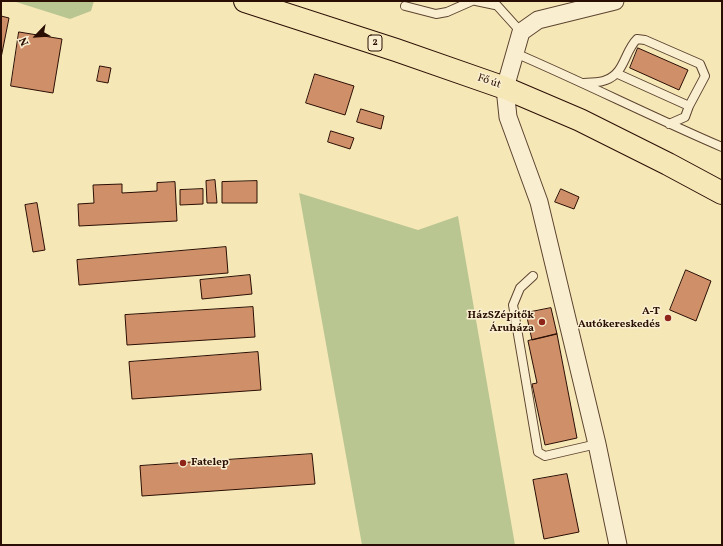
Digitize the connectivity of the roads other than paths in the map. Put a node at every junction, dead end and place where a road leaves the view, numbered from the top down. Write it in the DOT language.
graph roads {
  1 [pos="245,1"];
  2 [pos="472,1"];
  3 [pos="476,1"];
  4 [pos="615,1"];
  5 [pos="494,3"];
  6 [pos="405,6"];
  7 [pos="521,32"];
  8 [pos="515,53"];
  9 [pos="618,74"];
  10 [pos="584,83"];
  11 [pos="505,88"];
  12 [pos="690,106"];
  13 [pos="669,124"];
  14 [pos="722,146"];
  15 [pos="722,193"];
  16 [pos="533,276"];
  17 [pos="597,444"];
  18 [pos="618,545"];
  1 -- 11 [label="main road, Fő út / 2"];
  2 -- 6 [label="lane"];
  3 -- 5 [label="lane"];
  4 -- 7 [label="street"];
  5 -- 7 [label="lane"];
  7 -- 8 [label="street"];
  8 -- 10 [label="lane"];
  8 -- 11 [label="street"];
  9 -- 10 [label="lane"];
  9 -- 12 [label="lane"];
  9 -- 12 [label="lane"];
  10 -- 13 [label="lane"];
  11 -- 15 [label="main road, Fő út / 2"];
  11 -- 17 [label="street"];
  12 -- 13 [label="lane"];
  13 -- 14 [label="lane"];
  16 -- 17 [label="lane"];
  17 -- 18 [label="street"];
}
